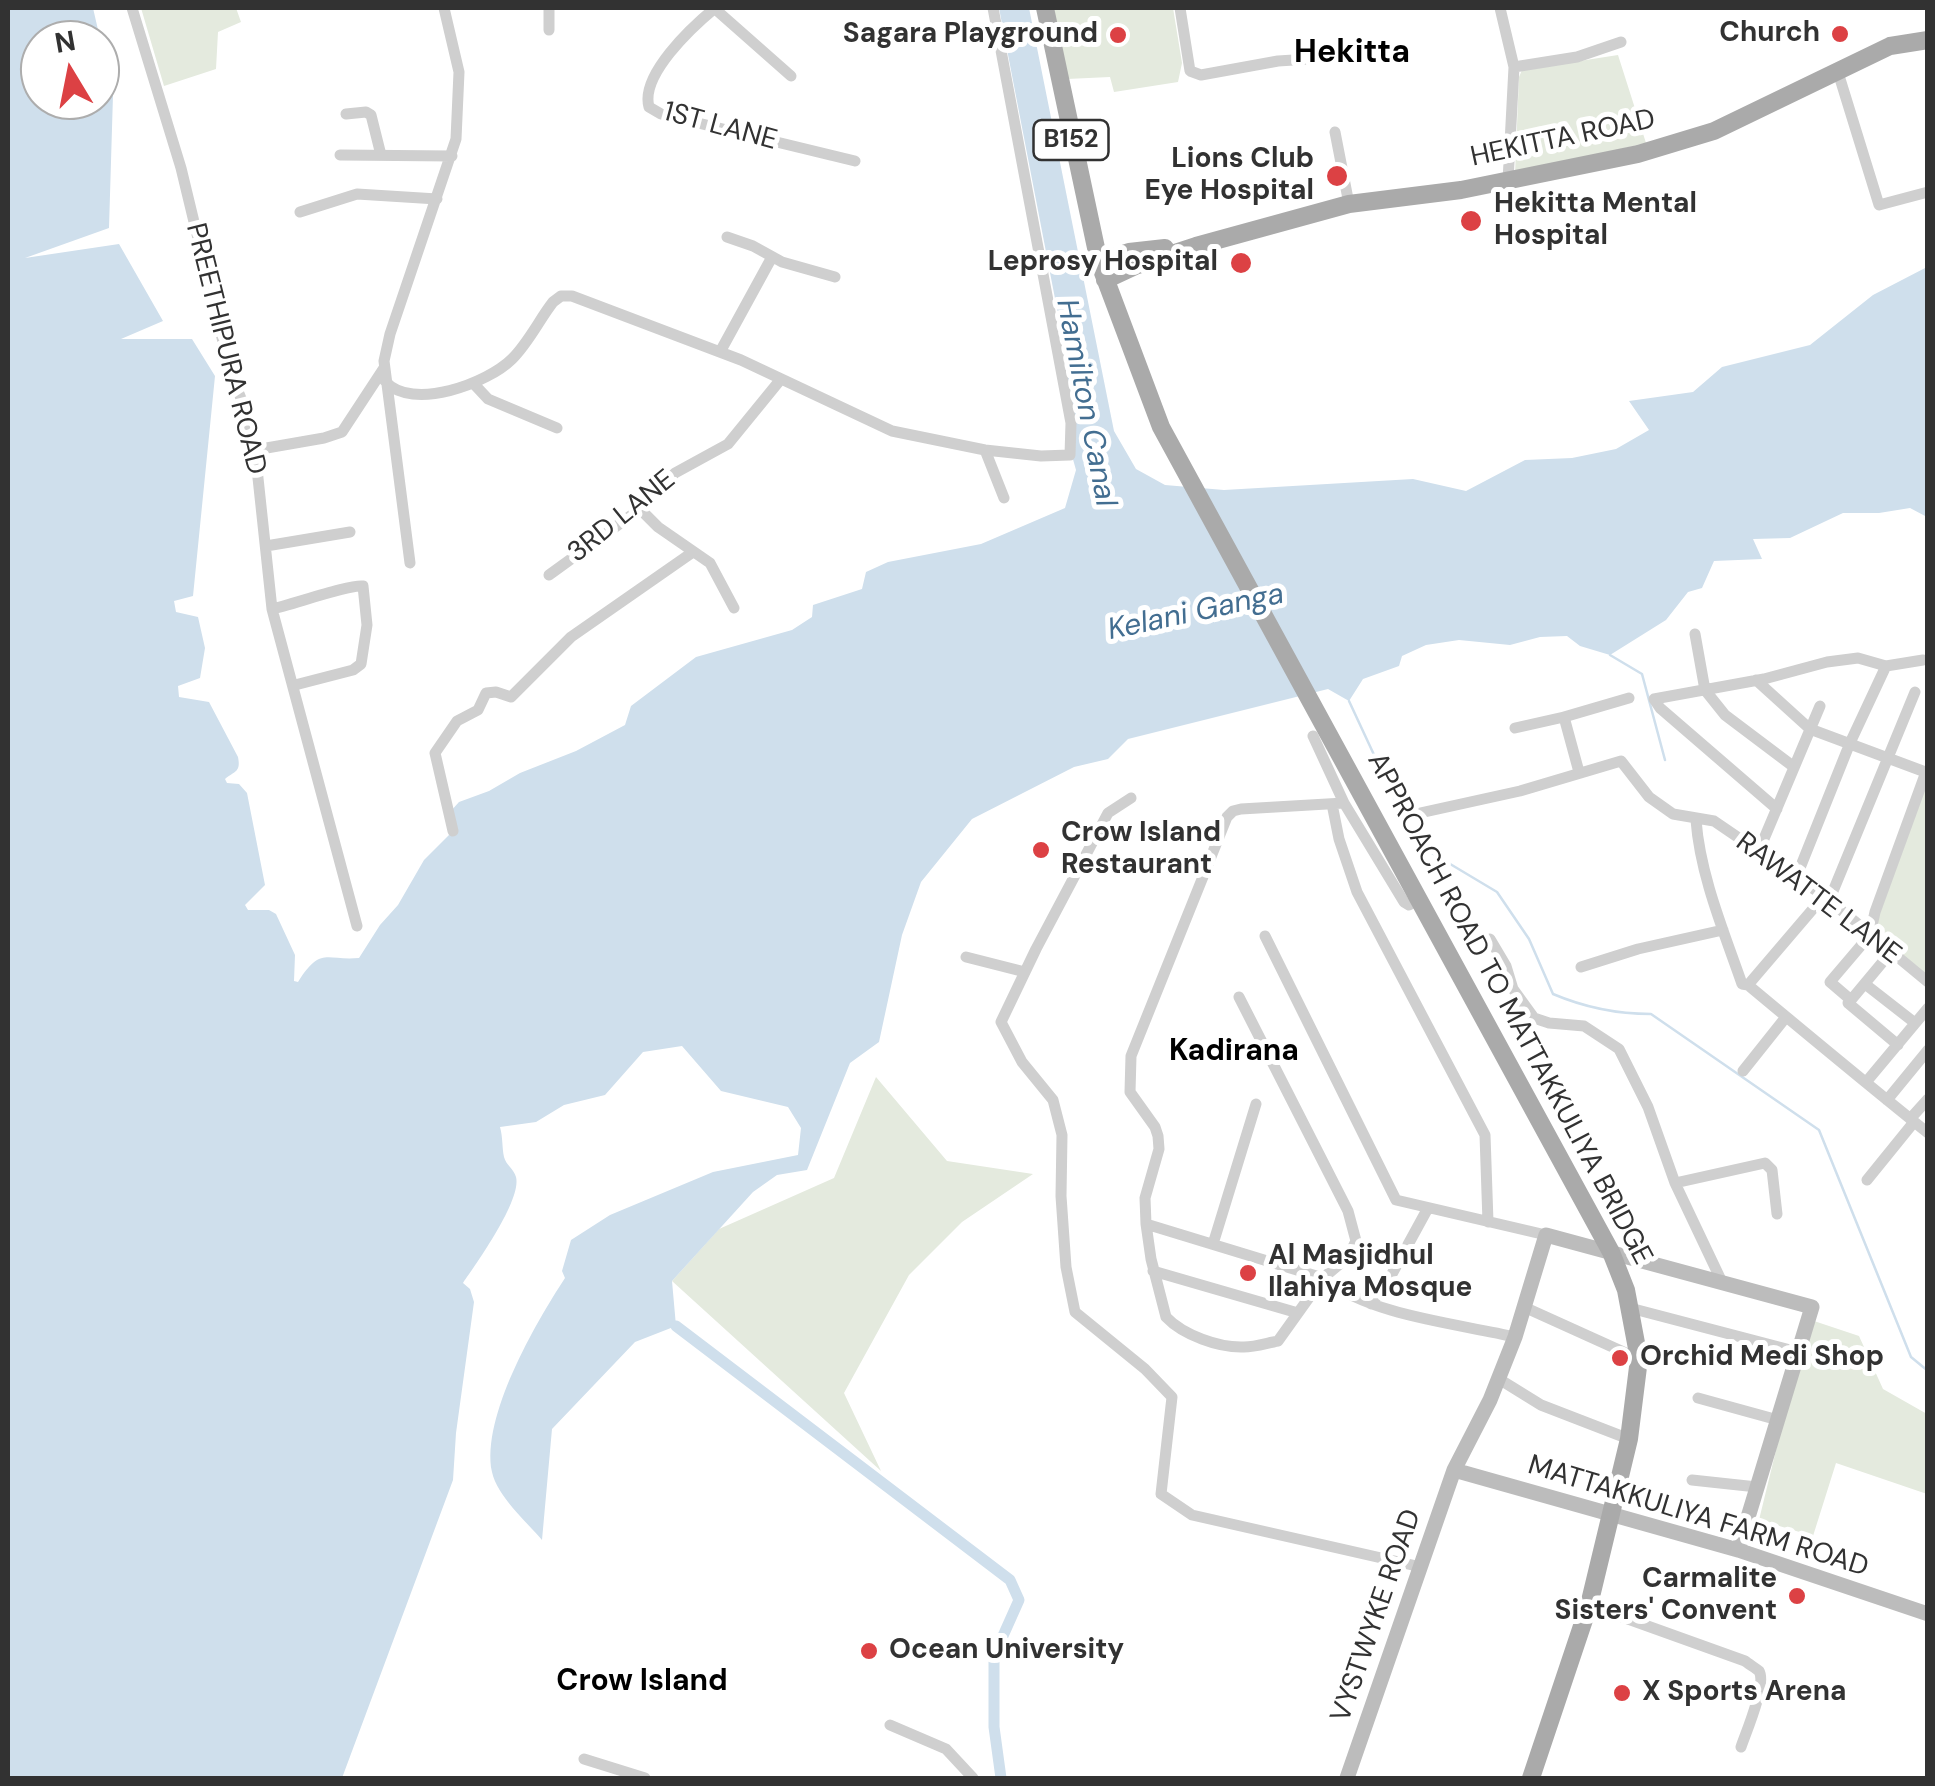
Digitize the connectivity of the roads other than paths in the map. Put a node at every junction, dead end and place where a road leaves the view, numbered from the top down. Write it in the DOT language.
graph roads {
  1 [pos="132,8"];
  2 [pos="444,8"];
  3 [pos="549,8"];
  4 [pos="714,8"];
  5 [pos="993,8"];
  6 [pos="1045,8"];
  7 [pos="1180,8"];
  8 [pos="1500,8"];
  9 [pos="548,30"];
  10 [pos="1928,40"];
  11 [pos="1621,42"];
  12 [pos="1341,58"];
  13 [pos="1514,66"];
  14 [pos="1837,70"];
  15 [pos="791,76"];
  16 [pos="346,114"];
  17 [pos="1335,132"];
  18 [pos="340,155"];
  19 [pos="381,155"];
  20 [pos="452,156"];
  21 [pos="855,162"];
  22 [pos="1508,181"];
  23 [pos="1928,192"];
  24 [pos="437,198"];
  25 [pos="1349,204"];
  26 [pos="300,212"];
  27 [pos="727,237"];
  28 [pos="772,257"];
  29 [pos="1102,271"];
  30 [pos="836,278"];
  31 [pos="720,352"];
  32 [pos="385,375"];
  33 [pos="780,379"];
  34 [pos="472,383"];
  35 [pos="557,428"];
  36 [pos="255,450"];
  37 [pos="986,450"];
  38 [pos="1004,498"];
  39 [pos="640,510"];
  40 [pos="350,532"];
  41 [pos="266,546"];
  42 [pos="693,552"];
  43 [pos="410,562"];
  44 [pos="549,575"];
  45 [pos="734,608"];
  46 [pos="272,609"];
  47 [pos="1695,634"];
  48 [pos="1922,660"];
  49 [pos="1886,666"];
  50 [pos="1756,680"];
  51 [pos="295,686"];
  52 [pos="1705,690"];
  53 [pos="1914,692"];
  54 [pos="1628,698"];
  55 [pos="1820,706"];
  56 [pos="1564,716"];
  57 [pos="1515,728"];
  58 [pos="1810,729"];
  59 [pos="1313,736"];
  60 [pos="1850,743"];
  61 [pos="1887,758"];
  62 [pos="1794,767"];
  63 [pos="1580,772"];
  64 [pos="1927,772"];
  65 [pos="1131,798"];
  66 [pos="1338,804"];
  67 [pos="1777,809"];
  68 [pos="1420,813"];
  69 [pos="1696,820"];
  70 [pos="452,832"];
  71 [pos="1758,852"];
  72 [pos="1796,878"];
  73 [pos="1826,899"];
  74 [pos="1418,900"];
  75 [pos="357,926"];
  76 [pos="1724,930"];
  77 [pos="1870,934"];
  78 [pos="1264,936"];
  79 [pos="1490,939"];
  80 [pos="1891,952"];
  81 [pos="966,957"];
  82 [pos="1581,966"];
  83 [pos="1025,972"];
  84 [pos="1928,982"];
  85 [pos="1866,984"];
  86 [pos="1748,985"];
  87 [pos="1239,997"];
  88 [pos="1851,1000"];
  89 [pos="1928,1008"];
  90 [pos="1786,1017"];
  91 [pos="1915,1024"];
  92 [pos="1898,1045"];
  93 [pos="1928,1050"];
  94 [pos="1743,1070"];
  95 [pos="1867,1081"];
  96 [pos="1887,1100"];
  97 [pos="1928,1100"];
  98 [pos="1256,1104"];
  99 [pos="1911,1120"];
  100 [pos="1928,1133"];
  101 [pos="1867,1180"];
  102 [pos="1674,1183"];
  103 [pos="1428,1208"];
  104 [pos="1778,1214"];
  105 [pos="1488,1222"];
  106 [pos="1146,1224"];
  107 [pos="1546,1235"];
  108 [pos="1214,1244"];
  109 [pos="1611,1252"];
  110 [pos="1154,1271"];
  111 [pos="1323,1278"];
  112 [pos="1722,1282"];
  113 [pos="1372,1304"];
  114 [pos="1524,1307"];
  115 [pos="1630,1308"];
  116 [pos="1298,1313"];
  117 [pos="1515,1337"];
  118 [pos="1798,1352"];
  119 [pos="1639,1358"];
  120 [pos="1499,1379"];
  121 [pos="1698,1398"];
  122 [pos="1778,1420"];
  123 [pos="1630,1439"];
  124 [pos="1454,1470"];
  125 [pos="1692,1480"];
  126 [pos="1758,1488"];
  127 [pos="1612,1517"];
  128 [pos="1738,1550"];
  129 [pos="1421,1567"];
  130 [pos="1589,1606"];
  131 [pos="1928,1614"];
  132 [pos="890,1725"];
  133 [pos="1741,1747"];
  134 [pos="584,1760"];
  135 [pos="645,1778"];
  136 [pos="973,1778"];
  137 [pos="1347,1778"];
  138 [pos="1531,1778"];
  1 -- 36 [label="street, PREETHIPURA ROAD"];
  2 -- 20 [label="street"];
  3 -- 9 [label="street"];
  4 -- 15 [label="street"];
  4 -- 21 [label="street, 1ST LANE"];
  5 -- 37 [label="street"];
  6 -- 29 [label="main road, B152"];
  7 -- 12 [label="street"];
  8 -- 13 [label="street"];
  10 -- 14 [label="main road, HEKITTA ROAD"];
  11 -- 13 [label="street"];
  13 -- 22 [label="street"];
  14 -- 22 [label="main road, HEKITTA ROAD"];
  14 -- 23 [label="street"];
  16 -- 19 [label="street"];
  17 -- 25 [label="street"];
  18 -- 19 [label="street"];
  19 -- 20 [label="street"];
  20 -- 24 [label="street"];
  22 -- 25 [label="main road, HEKITTA ROAD"];
  24 -- 26 [label="street"];
  24 -- 32 [label="street"];
  25 -- 29 [label="main road, HEKITTA ROAD"];
  27 -- 28 [label="street"];
  28 -- 30 [label="street"];
  28 -- 31 [label="street"];
  29 -- 74 [label="main road, APPROACH ROAD TO MATTAKKULIYA BRIDGE / B152"];
  31 -- 33 [label="street"];
  31 -- 34 [label="street"];
  32 -- 34 [label="street"];
  32 -- 36 [label="street"];
  32 -- 43 [label="street"];
  33 -- 37 [label="street"];
  33 -- 39 [label="street, 3RD LANE"];
  34 -- 35 [label="street"];
  36 -- 41 [label="street, PREETHIPURA ROAD"];
  37 -- 38 [label="street"];
  39 -- 42 [label="street"];
  39 -- 44 [label="street, 3RD LANE"];
  40 -- 41 [label="street"];
  41 -- 46 [label="street, PREETHIPURA ROAD"];
  42 -- 45 [label="street"];
  42 -- 70 [label="street"];
  46 -- 51 [label="street, PREETHIPURA ROAD"];
  46 -- 51 [label="street"];
  47 -- 52 [label="street"];
  48 -- 49 [label="street"];
  49 -- 50 [label="street"];
  49 -- 60 [label="street"];
  50 -- 52 [label="street"];
  50 -- 58 [label="street"];
  51 -- 75 [label="street, PREETHIPURA ROAD"];
  52 -- 62 [label="street"];
  52 -- 67 [label="street"];
  53 -- 61 [label="street"];
  54 -- 56 [label="street"];
  55 -- 58 [label="street"];
  56 -- 57 [label="street"];
  56 -- 63 [label="street"];
  58 -- 60 [label="street"];
  58 -- 62 [label="street"];
  59 -- 66 [label="street"];
  60 -- 61 [label="street"];
  60 -- 72 [label="street"];
  61 -- 64 [label="street"];
  61 -- 73 [label="street"];
  62 -- 67 [label="street"];
  63 -- 68 [label="street"];
  63 -- 69 [label="street"];
  64 -- 77 [label="street"];
  65 -- 83 [label="street"];
  66 -- 74 [label="street"];
  66 -- 105 [label="street"];
  66 -- 106 [label="street"];
  67 -- 71 [label="street"];
  69 -- 71 [label="street, RAWATTE LANE"];
  69 -- 76 [label="street, RAWATTE LANE"];
  71 -- 72 [label="street, RAWATTE LANE"];
  72 -- 73 [label="street, RAWATTE LANE"];
  73 -- 77 [label="street, RAWATTE LANE"];
  73 -- 86 [label="street"];
  74 -- 109 [label="main road, APPROACH ROAD TO MATTAKKULIYA BRIDGE"];
  76 -- 82 [label="street"];
  76 -- 86 [label="street, RAWATTE LANE"];
  77 -- 80 [label="street, RAWATTE LANE"];
  77 -- 88 [label="street"];
  78 -- 103 [label="street"];
  79 -- 102 [label="street"];
  80 -- 84 [label="street, RAWATTE LANE"];
  80 -- 85 [label="street"];
  81 -- 83 [label="street"];
  83 -- 129 [label="street"];
  85 -- 88 [label="street"];
  85 -- 91 [label="street"];
  86 -- 90 [label="street, RAWATTE LANE"];
  87 -- 111 [label="street"];
  88 -- 92 [label="street"];
  89 -- 91 [label="street"];
  90 -- 94 [label="street"];
  90 -- 95 [label="street, RAWATTE LANE"];
  91 -- 92 [label="street"];
  92 -- 95 [label="street"];
  93 -- 96 [label="street"];
  95 -- 96 [label="street, RAWATTE LANE"];
  96 -- 99 [label="street, RAWATTE LANE"];
  97 -- 99 [label="street"];
  98 -- 108 [label="street"];
  99 -- 100 [label="street, RAWATTE LANE"];
  99 -- 101 [label="street"];
  102 -- 104 [label="street"];
  102 -- 112 [label="street"];
  103 -- 105 [label="street"];
  103 -- 113 [label="street"];
  105 -- 107 [label="street"];
  106 -- 108 [label="street"];
  106 -- 110 [label="street"];
  107 -- 109 [label="street"];
  107 -- 114 [label="street, VYSTWYKE ROAD"];
  108 -- 111 [label="street"];
  109 -- 112 [label="street"];
  109 -- 115 [label="main road, APPROACH ROAD TO MATTAKKULIYA BRIDGE"];
  110 -- 116 [label="street"];
  110 -- 116 [label="street"];
  111 -- 113 [label="street"];
  111 -- 116 [label="street"];
  112 -- 118 [label="street"];
  113 -- 117 [label="street"];
  114 -- 117 [label="street, VYSTWYKE ROAD"];
  114 -- 119 [label="street"];
  115 -- 118 [label="street"];
  115 -- 119 [label="main road, APPROACH ROAD TO MATTAKKULIYA BRIDGE"];
  117 -- 120 [label="street, VYSTWYKE ROAD"];
  118 -- 122 [label="street"];
  119 -- 123 [label="main road, APPROACH ROAD TO MATTAKKULIYA BRIDGE"];
  120 -- 123 [label="street"];
  120 -- 124 [label="street, VYSTWYKE ROAD"];
  121 -- 122 [label="street"];
  122 -- 126 [label="street"];
  123 -- 127 [label="main road, APPROACH ROAD TO MATTAKKULIYA BRIDGE"];
  124 -- 127 [label="street, MATTAKKULIYA FARM ROAD"];
  124 -- 129 [label="street, VYSTWYKE ROAD"];
  125 -- 126 [label="street"];
  126 -- 128 [label="street"];
  127 -- 128 [label="street, MATTAKKULIYA FARM ROAD"];
  127 -- 130 [label="main road, APPROACH ROAD TO MATTAKKULIYA BRIDGE"];
  128 -- 131 [label="street, MATTAKKULIYA FARM ROAD"];
  129 -- 137 [label="street, VYSTWYKE ROAD"];
  130 -- 133 [label="street"];
  130 -- 138 [label="main road, APPROACH ROAD TO MATTAKKULIYA BRIDGE"];
  132 -- 136 [label="street"];
  134 -- 135 [label="street"];
}
